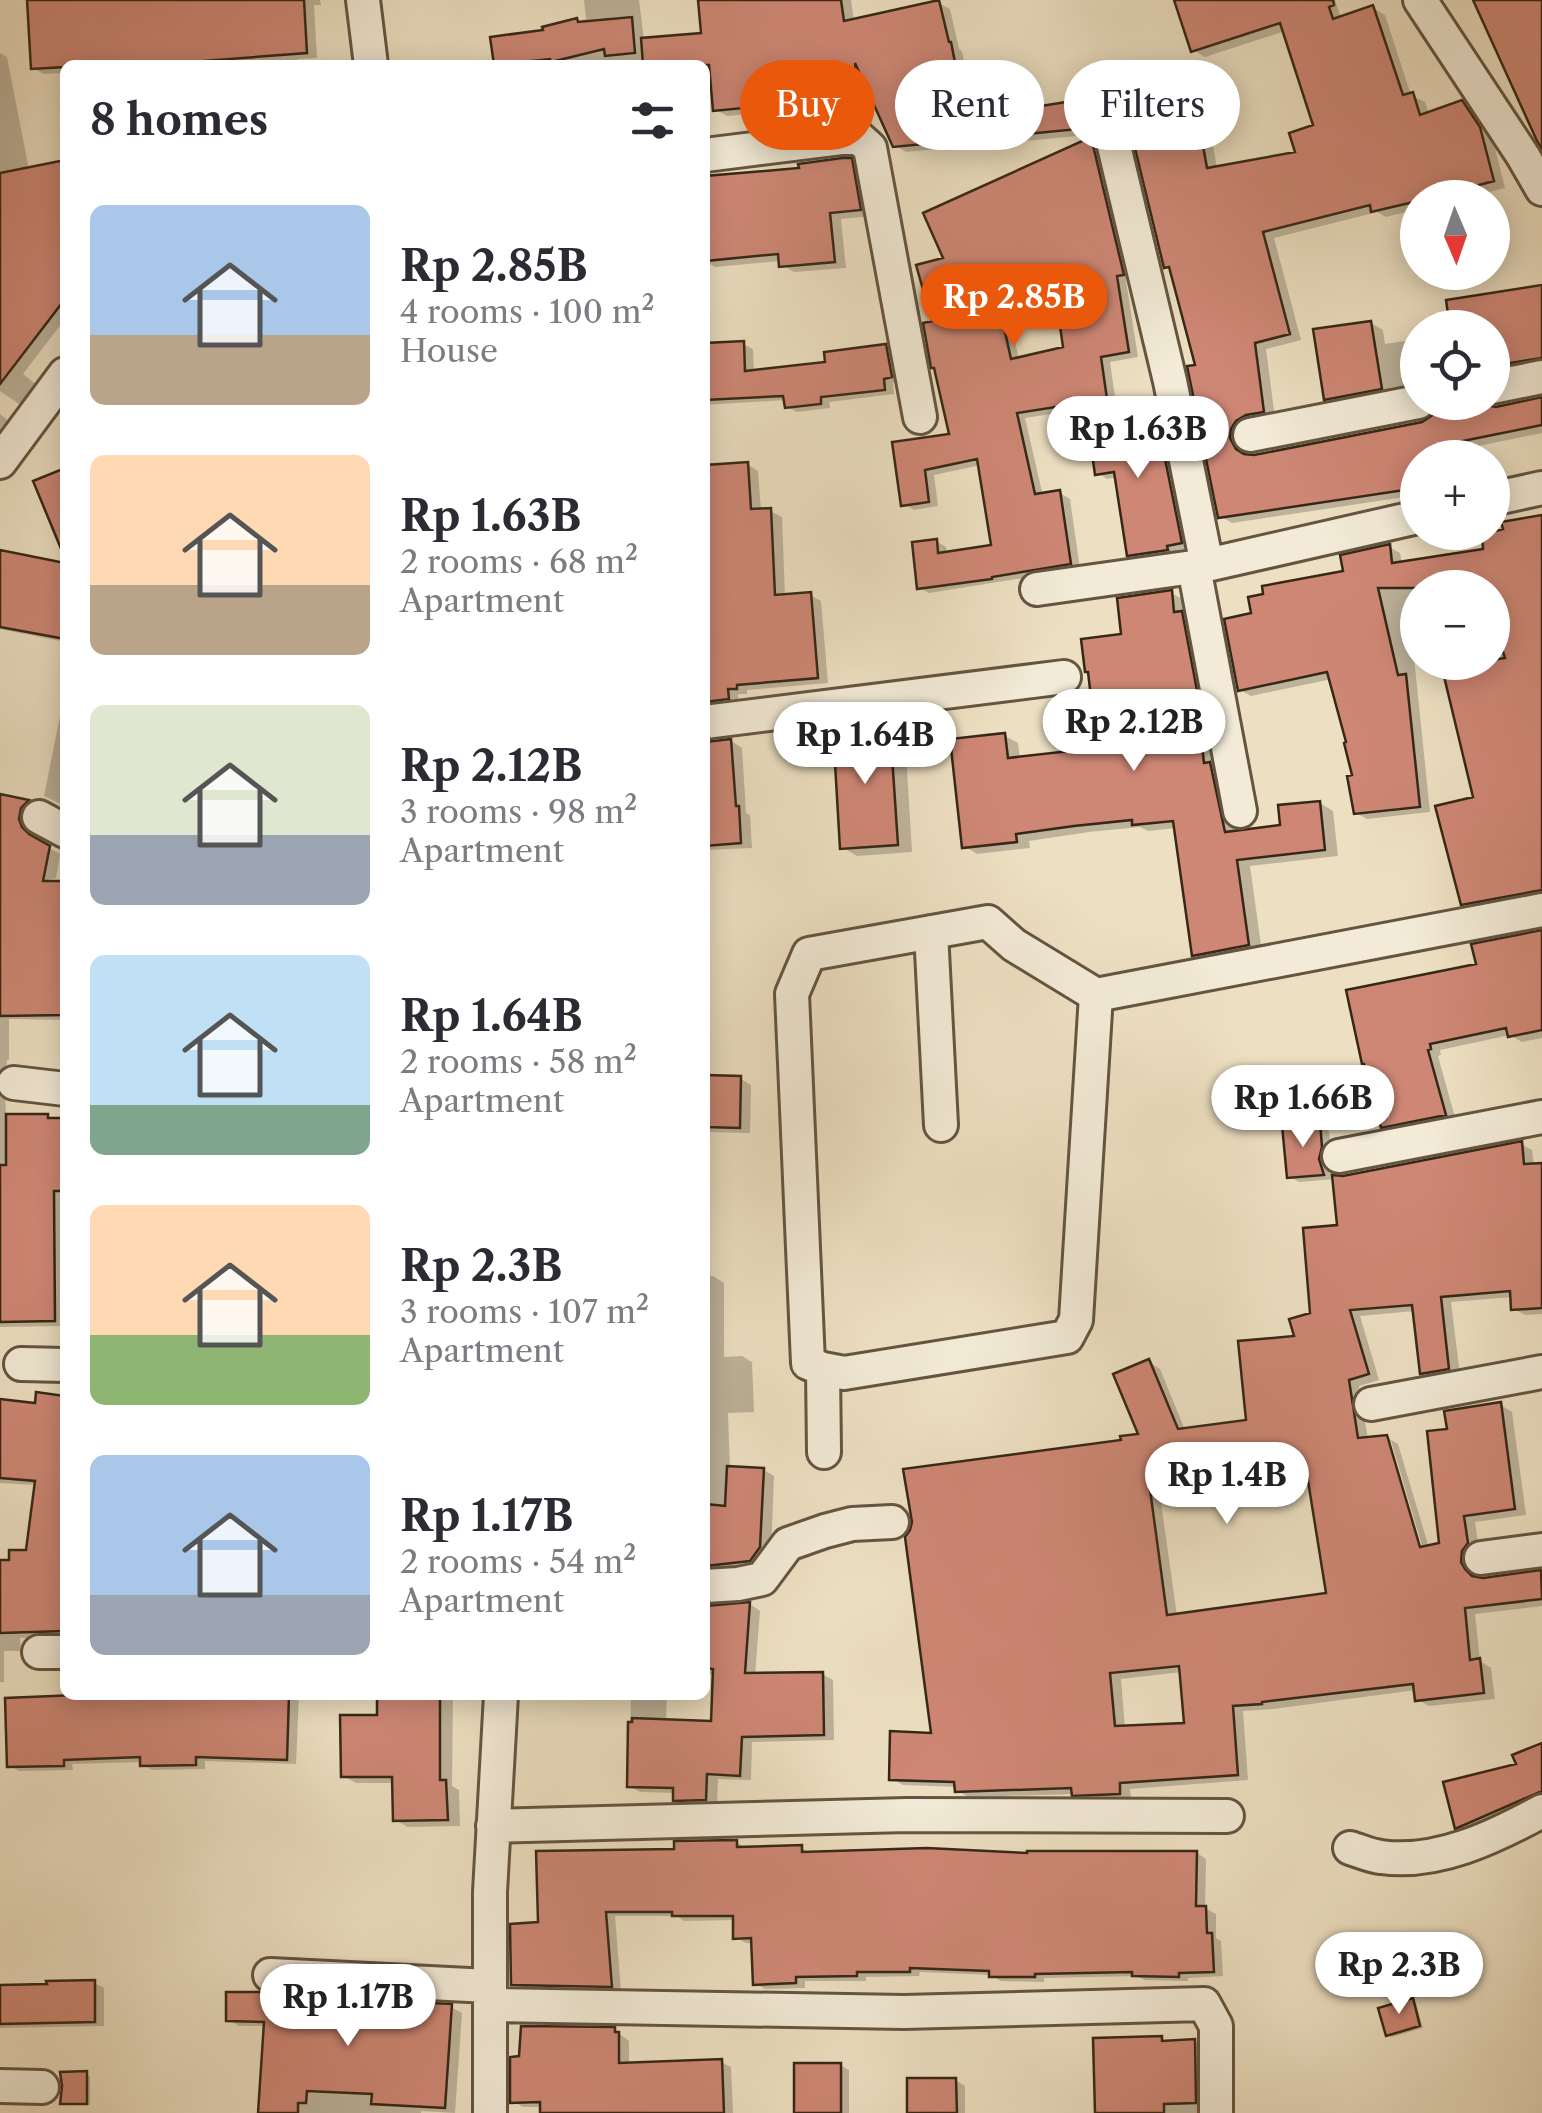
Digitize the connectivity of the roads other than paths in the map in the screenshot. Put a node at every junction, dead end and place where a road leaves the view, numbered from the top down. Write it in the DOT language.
graph roads {
  1 [pos="363,0"];
  2 [pos="1420,0"];
  3 [pos="370,60"];
  4 [pos="1115,150"];
  5 [pos="1532,153"];
  6 [pos="710,155"];
  7 [pos="1542,189"];
  8 [pos="1542,377"];
  9 [pos="60,381"];
  10 [pos="1510,383"];
  11 [pos="1400,406"];
  12 [pos="920,417"];
  13 [pos="1250,435"];
  14 [pos="0,462"];
  15 [pos="1542,488"];
  16 [pos="1510,495"];
  17 [pos="1400,520"];
  18 [pos="1200,566"];
  19 [pos="1037,588"];
  20 [pos="1064,677"];
  21 [pos="710,721"];
  22 [pos="1240,811"];
  23 [pos="1542,910"];
  24 [pos="931,932"];
  25 [pos="1096,995"];
  26 [pos="14,1084"];
  27 [pos="60,1089"];
  28 [pos="1542,1117"];
  29 [pos="941,1125"];
  30 [pos="1339,1156"];
  31 [pos="20,1364"];
  32 [pos="60,1366"];
  33 [pos="822,1370"];
  34 [pos="1542,1372"];
  35 [pos="1371,1404"];
  36 [pos="824,1452"];
  37 [pos="892,1522"];
  38 [pos="1542,1550"];
  39 [pos="1481,1558"];
  40 [pos="710,1586"];
  41 [pos="500,1700"];
  42 [pos="1542,1811"];
  43 [pos="1227,1816"];
  44 [pos="493,1826"];
  45 [pos="1350,1848"];
  46 [pos="270,1976"];
  47 [pos="490,1995"];
  48 [pos="0,2086"];
  49 [pos="42,2087"];
  50 [pos="490,2113"];
  51 [pos="1216,2113"];
  1 -- 3 [label="street"];
  2 -- 5 [label="street"];
  4 -- 18 [label="street"];
  5 -- 7 [label="street"];
  6 -- 12 [label="street"];
  8 -- 10 [label="street"];
  9 -- 14 [label="street"];
  11 -- 13 [label="street"];
  15 -- 16 [label="street"];
  17 -- 18 [label="street"];
  18 -- 19 [label="street"];
  18 -- 22 [label="street"];
  20 -- 21 [label="street"];
  23 -- 25 [label="street"];
  24 -- 25 [label="street"];
  24 -- 29 [label="street"];
  24 -- 33 [label="street"];
  25 -- 33 [label="street"];
  26 -- 27 [label="street"];
  28 -- 30 [label="street"];
  31 -- 32 [label="street"];
  33 -- 36 [label="street"];
  34 -- 35 [label="street"];
  37 -- 40 [label="street"];
  38 -- 39 [label="street"];
  41 -- 44 [label="street"];
  42 -- 45 [label="street"];
  43 -- 44 [label="street"];
  44 -- 47 [label="street"];
  46 -- 47 [label="street"];
  47 -- 50 [label="street"];
  47 -- 51 [label="street"];
  48 -- 49 [label="street"];
}
